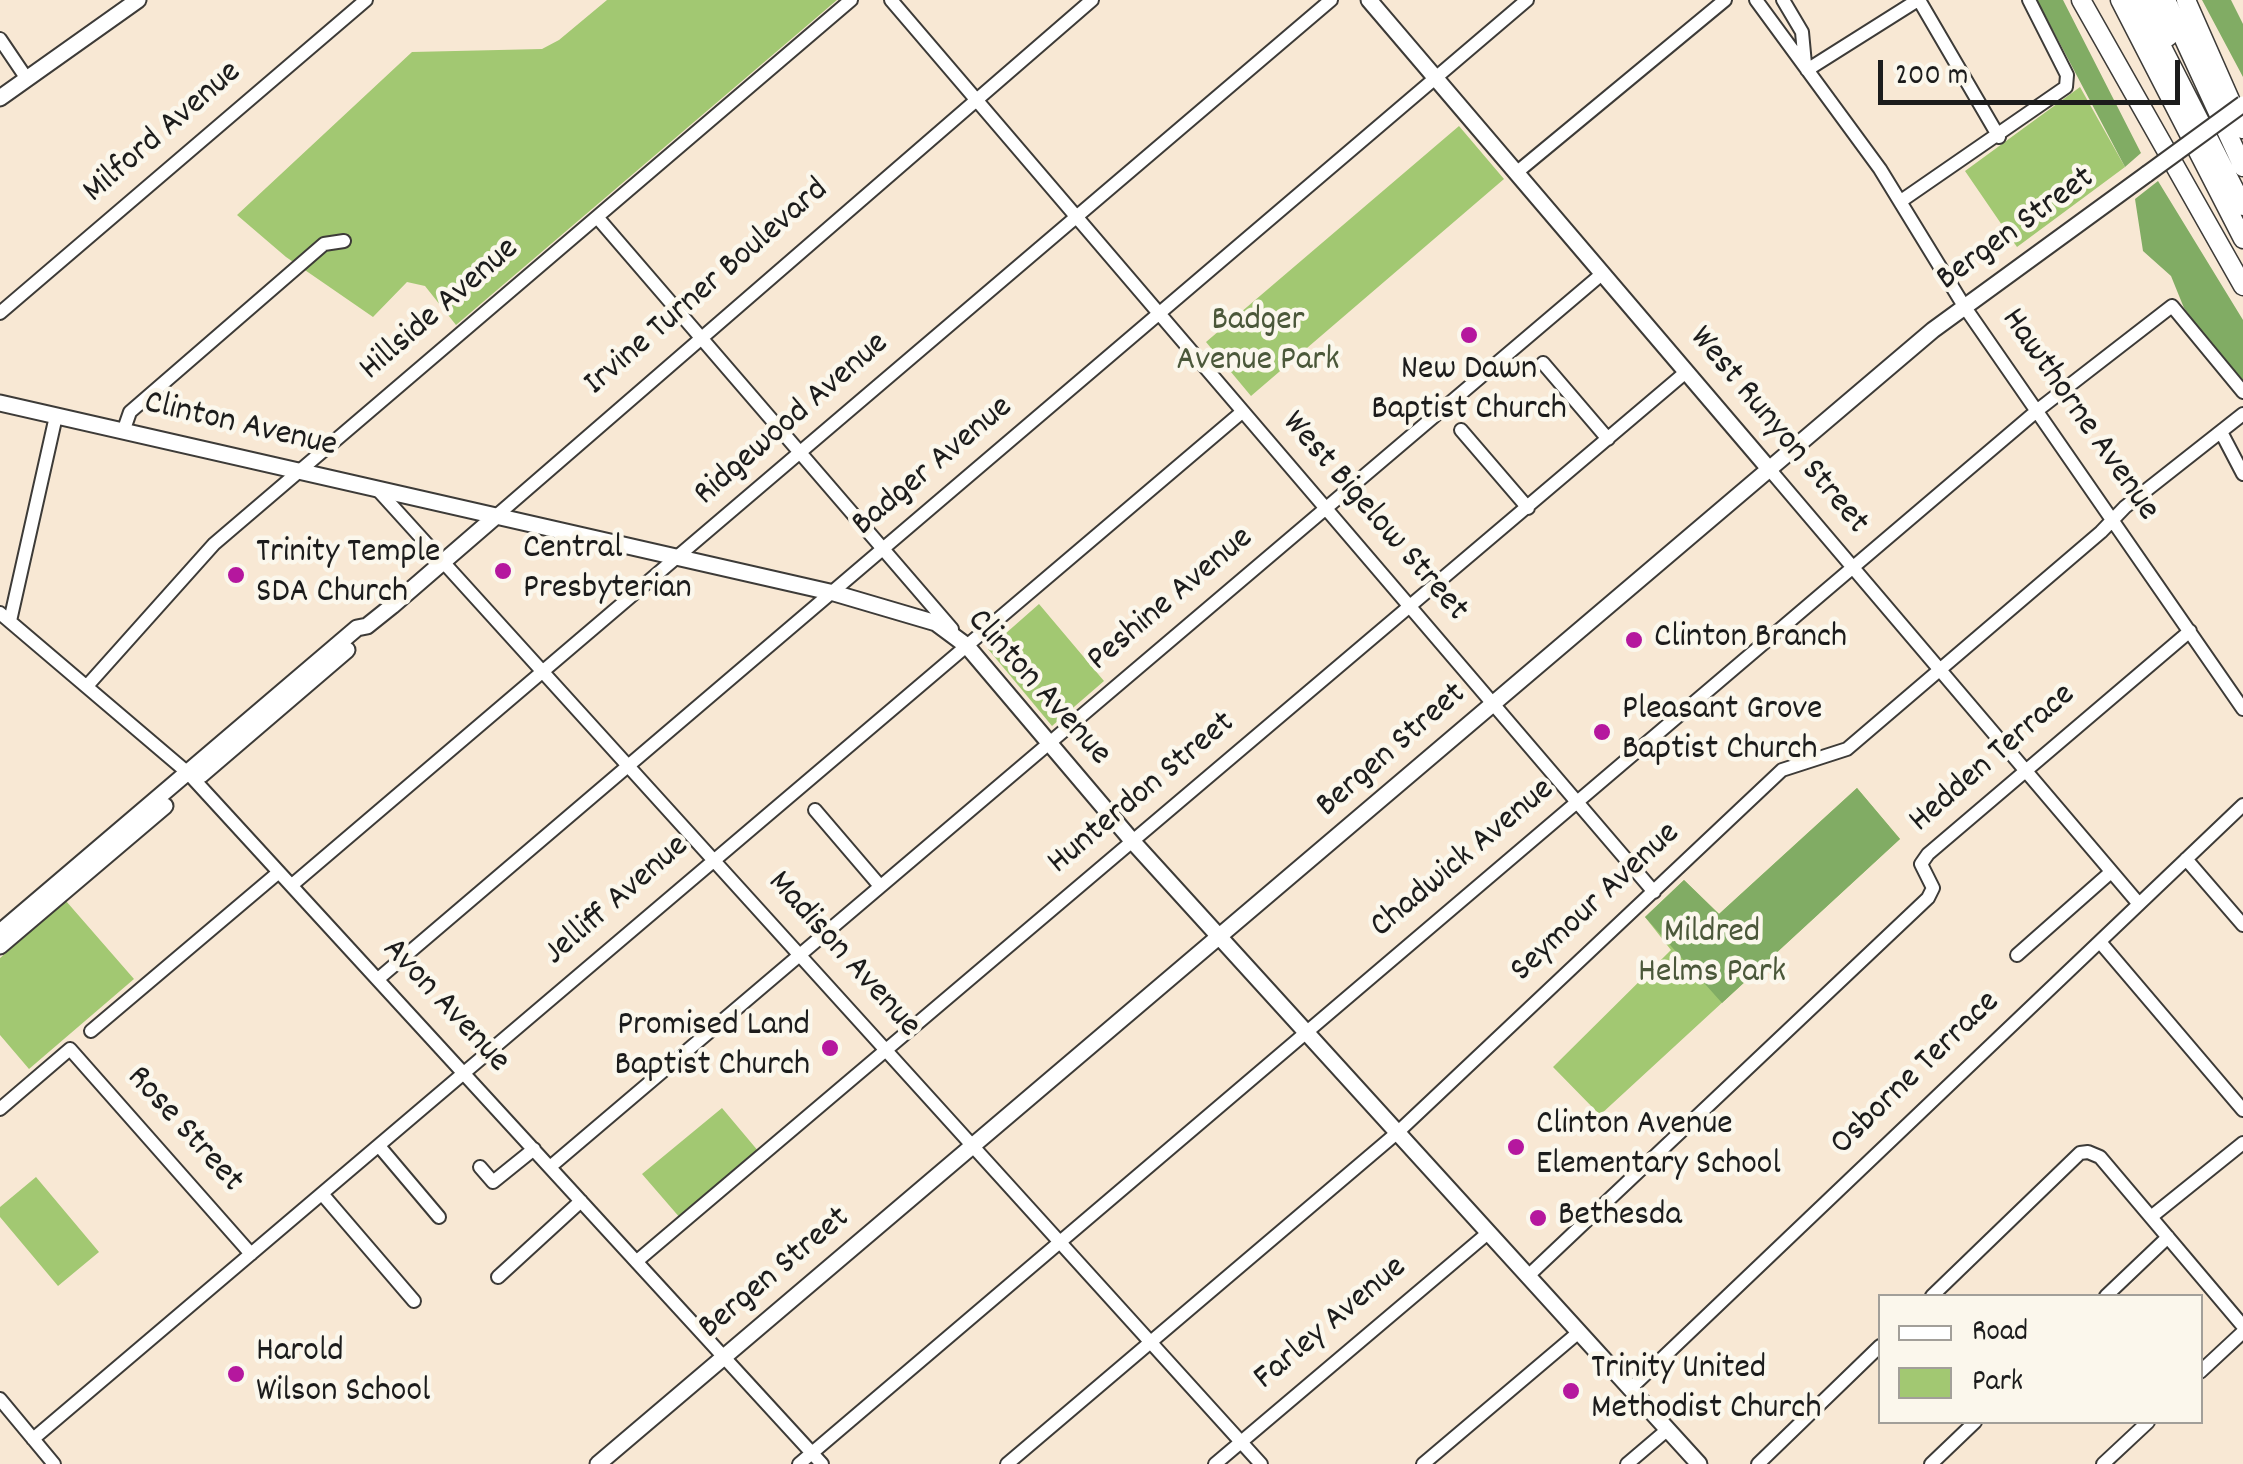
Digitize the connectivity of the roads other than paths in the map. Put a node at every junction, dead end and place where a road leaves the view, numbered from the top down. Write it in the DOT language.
graph roads {
  1 [pos="366,0"];
  2 [pos="852,0"];
  3 [pos="891,0"];
  4 [pos="1092,0"];
  5 [pos="1332,0"];
  6 [pos="1368,0"];
  7 [pos="1527,0"];
  8 [pos="1725,0"];
  9 [pos="1756,0"];
  10 [pos="1784,0"];
  11 [pos="1918,0"];
  12 [pos="2029,0"];
  13 [pos="2080,0"];
  14 [pos="2092,0"];
  15 [pos="2108,0"];
  16 [pos="2120,0"];
  17 [pos="2138,0"];
  18 [pos="2152,0"];
  19 [pos="2166,0"];
  20 [pos="2186,0"];
  21 [pos="127,3"];
  22 [pos="0,39"];
  23 [pos="1806,69"];
  24 [pos="1436,78"];
  25 [pos="27,79"];
  26 [pos="0,98"];
  27 [pos="976,98"];
  28 [pos="2243,104"];
  29 [pos="2243,129"];
  30 [pos="1999,137"];
  31 [pos="2210,145"];
  32 [pos="2243,167"];
  33 [pos="1516,173"];
  34 [pos="2209,177"];
  35 [pos="2186,189"];
  36 [pos="1901,201"];
  37 [pos="2243,206"];
  38 [pos="596,217"];
  39 [pos="1078,218"];
  40 [pos="2243,239"];
  41 [pos="344,241"];
  42 [pos="1602,273"];
  43 [pos="2243,286"];
  44 [pos="1964,306"];
  45 [pos="0,314"];
  46 [pos="1159,315"];
  47 [pos="700,335"];
  48 [pos="1542,363"];
  49 [pos="1686,372"];
  50 [pos="2243,392"];
  51 [pos="0,404"];
  52 [pos="2039,409"];
  53 [pos="1242,412"];
  54 [pos="2243,414"];
  55 [pos="56,416"];
  56 [pos="2224,429"];
  57 [pos="1461,430"];
  58 [pos="123,432"];
  59 [pos="1608,440"];
  60 [pos="801,454"];
  61 [pos="2243,457"];
  62 [pos="1770,470"];
  63 [pos="300,472"];
  64 [pos="2243,474"];
  65 [pos="377,490"];
  66 [pos="1528,508"];
  67 [pos="1327,510"];
  68 [pos="495,516"];
  69 [pos="2113,519"];
  70 [pos="884,549"];
  71 [pos="679,558"];
  72 [pos="442,564"];
  73 [pos="1854,567"];
  74 [pos="834,593"];
  75 [pos="1410,607"];
  76 [pos="5,617"];
  77 [pos="2190,630"];
  78 [pos="966,646"];
  79 [pos="1939,670"];
  80 [pos="541,674"];
  81 [pos="87,686"];
  82 [pos="1494,705"];
  83 [pos="2243,709"];
  84 [pos="1049,747"];
  85 [pos="627,767"];
  86 [pos="2025,771"];
  87 [pos="192,776"];
  88 [pos="1579,803"];
  89 [pos="2243,805"];
  90 [pos="815,810"];
  91 [pos="1134,843"];
  92 [pos="2186,859"];
  93 [pos="714,860"];
  94 [pos="280,872"];
  95 [pos="2111,872"];
  96 [pos="292,885"];
  97 [pos="880,886"];
  98 [pos="1654,892"];
  99 [pos="2139,904"];
  100 [pos="2243,925"];
  101 [pos="0,932"];
  102 [pos="1221,938"];
  103 [pos="2100,942"];
  104 [pos="0,946"];
  105 [pos="799,954"];
  106 [pos="2017,955"];
  107 [pos="378,979"];
  108 [pos="91,1031"];
  109 [pos="1307,1032"];
  110 [pos="886,1050"];
  111 [pos="464,1074"];
  112 [pos="0,1109"];
  113 [pos="2243,1110"];
  114 [pos="1398,1132"];
  115 [pos="2243,1143"];
  116 [pos="379,1146"];
  117 [pos="974,1148"];
  118 [pos="534,1149"];
  119 [pos="550,1167"];
  120 [pos="480,1168"];
  121 [pos="323,1195"];
  122 [pos="581,1201"];
  123 [pos="439,1217"];
  124 [pos="2152,1217"];
  125 [pos="1488,1232"];
  126 [pos="2168,1237"];
  127 [pos="1061,1242"];
  128 [pos="251,1254"];
  129 [pos="637,1262"];
  130 [pos="1528,1276"];
  131 [pos="498,1277"];
  132 [pos="1934,1294"];
  133 [pos="2108,1294"];
  134 [pos="414,1301"];
  135 [pos="2243,1329"];
  136 [pos="1578,1332"];
  137 [pos="1152,1342"];
  138 [pos="1878,1348"];
  139 [pos="724,1358"];
  140 [pos="2203,1369"];
  141 [pos="1631,1388"];
  142 [pos="0,1398"];
  143 [pos="1974,1424"];
  144 [pos="2146,1424"];
  145 [pos="1667,1430"];
  146 [pos="33,1438"];
  147 [pos="1241,1442"];
  148 [pos="817,1459"];
  149 [pos="54,1464"];
  150 [pos="598,1464"];
  151 [pos="799,1464"];
  152 [pos="1008,1464"];
  153 [pos="1214,1464"];
  154 [pos="1261,1464"];
  155 [pos="1422,1464"];
  156 [pos="1627,1464"];
  157 [pos="1699,1464"];
  158 [pos="1758,1464"];
  159 [pos="1931,1464"];
  160 [pos="2102,1464"];
  1 -- 45 [label="street, Milford Avenue"];
  2 -- 38 [label="street, Hillside Avenue"];
  3 -- 27 [label="street, West Bigelow Street"];
  4 -- 27 [label="street, Irvine Turner Boulevard"];
  5 -- 39 [label="street, Ridgewood Avenue"];
  6 -- 24 [label="main road, West Runyon Street"];
  7 -- 24 [label="street, Badger Avenue"];
  8 -- 33 [label="street"];
  9 -- 23 [label="street"];
  10 -- 23 [label="street, Hawthorne Avenue"];
  11 -- 23 [label="street"];
  11 -- 30 [label="street"];
  12 -- 30 [label="street"];
  13 -- 35 [label="highway"];
  14 -- 35 [label="highway"];
  15 -- 34 [label="highway"];
  16 -- 34 [label="highway"];
  17 -- 31 [label="highway"];
  18 -- 31 [label="highway"];
  19 -- 32 [label="highway"];
  20 -- 29 [label="highway"];
  21 -- 25 [label="main road"];
  22 -- 25 [label="street"];
  23 -- 36 [label="street, Hawthorne Avenue"];
  24 -- 33 [label="main road, West Runyon Street"];
  24 -- 46 [label="street, Badger Avenue"];
  25 -- 26 [label="main road"];
  27 -- 39 [label="street, West Bigelow Street"];
  27 -- 47 [label="street, Irvine Turner Boulevard"];
  28 -- 44 [label="main road, Bergen Street, bridge"];
  30 -- 36 [label="street"];
  31 -- 37 [label="highway"];
  33 -- 42 [label="main road, West Runyon Street"];
  34 -- 40 [label="highway"];
  35 -- 43 [label="highway"];
  36 -- 44 [label="street, Hawthorne Avenue"];
  38 -- 47 [label="street"];
  38 -- 63 [label="street, Hillside Avenue"];
  39 -- 46 [label="street, West Bigelow Street"];
  39 -- 60 [label="street, Ridgewood Avenue"];
  41 -- 58 [label="street"];
  42 -- 49 [label="main road, West Runyon Street"];
  42 -- 67 [label="street, Peshine Avenue"];
  44 -- 52 [label="street, Hawthorne Avenue"];
  44 -- 62 [label="main road, Bergen Street"];
  46 -- 53 [label="street, West Bigelow Street"];
  46 -- 70 [label="street, Badger Avenue"];
  47 -- 60 [label="street"];
  47 -- 68 [label="street, Irvine Turner Boulevard"];
  48 -- 59 [label="street"];
  49 -- 59 [label="street, Hunterdon Street"];
  49 -- 62 [label="main road, West Runyon Street"];
  50 -- 52 [label="street, Chadwick Avenue"];
  51 -- 55 [label="main road, Clinton Avenue"];
  52 -- 69 [label="street, Hawthorne Avenue"];
  52 -- 73 [label="street, Chadwick Avenue"];
  53 -- 67 [label="street, West Bigelow Street"];
  53 -- 78 [label="street, Jelliff Avenue"];
  54 -- 56 [label="street, Seymour Avenue"];
  55 -- 58 [label="main road, Clinton Avenue"];
  55 -- 76 [label="street"];
  56 -- 61 [label="street"];
  56 -- 64 [label="street"];
  56 -- 69 [label="street, Seymour Avenue"];
  57 -- 66 [label="street"];
  58 -- 63 [label="main road, Clinton Avenue"];
  59 -- 66 [label="street, Hunterdon Street"];
  60 -- 70 [label="street"];
  60 -- 71 [label="street, Ridgewood Avenue"];
  62 -- 73 [label="street, West Runyon Street"];
  62 -- 82 [label="main road, Bergen Street"];
  63 -- 65 [label="main road, Clinton Avenue"];
  63 -- 81 [label="street, Hillside Avenue"];
  65 -- 68 [label="main road, Clinton Avenue"];
  65 -- 72 [label="street, Madison Avenue"];
  66 -- 75 [label="street, Hunterdon Street"];
  67 -- 75 [label="street, West Bigelow Street"];
  67 -- 84 [label="street, Peshine Avenue"];
  68 -- 71 [label="main road, Clinton Avenue"];
  68 -- 72 [label="main road, Irvine Turner Boulevard"];
  69 -- 77 [label="street, Hawthorne Avenue"];
  69 -- 79 [label="street, Seymour Avenue"];
  70 -- 74 [label="street, Badger Avenue"];
  70 -- 78 [label="street"];
  71 -- 74 [label="main road, Clinton Avenue"];
  71 -- 80 [label="street, Ridgewood Avenue"];
  72 -- 80 [label="street, Madison Avenue"];
  72 -- 87 [label="main road, Irvine Turner Boulevard"];
  73 -- 79 [label="street, West Runyon Street"];
  73 -- 88 [label="street, Chadwick Avenue"];
  74 -- 78 [label="main road, Clinton Avenue"];
  74 -- 85 [label="street, Badger Avenue"];
  75 -- 82 [label="street, West Bigelow Street"];
  75 -- 91 [label="street, Hunterdon Street"];
  76 -- 81 [label="street, Avon Avenue"];
  77 -- 83 [label="street, Hawthorne Avenue"];
  77 -- 86 [label="street, Hedden Terrace"];
  78 -- 84 [label="main road, Clinton Avenue"];
  78 -- 93 [label="street, Jelliff Avenue"];
  79 -- 86 [label="street, West Runyon Street"];
  79 -- 98 [label="street, Seymour Avenue"];
  80 -- 85 [label="street, Madison Avenue"];
  80 -- 96 [label="street, Ridgewood Avenue"];
  81 -- 87 [label="street, Avon Avenue"];
  82 -- 88 [label="street, West Bigelow Street"];
  82 -- 102 [label="main road, Bergen Street"];
  84 -- 91 [label="main road, Clinton Avenue"];
  84 -- 97 [label="street, Peshine Avenue"];
  85 -- 93 [label="street, Madison Avenue"];
  85 -- 107 [label="street, Badger Avenue"];
  86 -- 95 [label="street, West Runyon Street"];
  86 -- 130 [label="street, Hedden Terrace"];
  87 -- 94 [label="street, Avon Avenue"];
  87 -- 101 [label="main road, Irvine Turner Boulevard"];
  87 -- 104 [label="main road, Irvine Turner Boulevard"];
  88 -- 98 [label="street, West Bigelow Street"];
  88 -- 109 [label="street, Chadwick Avenue"];
  89 -- 92 [label="street, Osborne Terrace"];
  90 -- 97 [label="street"];
  91 -- 102 [label="main road, Clinton Avenue"];
  91 -- 110 [label="street, Hunterdon Street"];
  92 -- 99 [label="street, Osborne Terrace"];
  92 -- 100 [label="street"];
  93 -- 105 [label="street, Madison Avenue"];
  93 -- 111 [label="street, Jelliff Avenue"];
  94 -- 96 [label="street, Avon Avenue"];
  94 -- 108 [label="street"];
  95 -- 99 [label="street, West Runyon Street"];
  95 -- 106 [label="street"];
  96 -- 107 [label="street, Avon Avenue"];
  97 -- 105 [label="street, Peshine Avenue"];
  98 -- 114 [label="street, Seymour Avenue"];
  99 -- 103 [label="street, Osborne Terrace"];
  102 -- 109 [label="main road, Clinton Avenue"];
  102 -- 117 [label="main road, Bergen Street"];
  103 -- 113 [label="street"];
  103 -- 141 [label="street, Osborne Terrace"];
  105 -- 110 [label="street, Madison Avenue"];
  105 -- 119 [label="street, Peshine Avenue"];
  107 -- 111 [label="street, Avon Avenue"];
  109 -- 114 [label="main road, Clinton Avenue"];
  109 -- 127 [label="street, Chadwick Avenue"];
  110 -- 117 [label="street, Madison Avenue"];
  110 -- 129 [label="street, Hunterdon Street"];
  111 -- 116 [label="street, Jelliff Avenue"];
  111 -- 118 [label="street, Avon Avenue"];
  112 -- 128 [label="street, Rose Street"];
  114 -- 125 [label="main road, Clinton Avenue"];
  114 -- 137 [label="street, Seymour Avenue"];
  115 -- 124 [label="street"];
  116 -- 121 [label="street, Jelliff Avenue"];
  116 -- 123 [label="street"];
  117 -- 127 [label="street, Madison Avenue"];
  117 -- 139 [label="main road, Bergen Street"];
  118 -- 119 [label="street, Avon Avenue"];
  118 -- 120 [label="street"];
  119 -- 122 [label="street, Avon Avenue"];
  121 -- 128 [label="street, Jelliff Avenue"];
  121 -- 134 [label="street"];
  122 -- 129 [label="street, Avon Avenue"];
  122 -- 131 [label="street"];
  124 -- 126 [label="street"];
  124 -- 132 [label="street"];
  125 -- 130 [label="main road, Clinton Avenue"];
  125 -- 147 [label="street, Farley Avenue"];
  126 -- 133 [label="street"];
  126 -- 135 [label="street"];
  127 -- 137 [label="street, Madison Avenue"];
  127 -- 148 [label="street, Chadwick Avenue"];
  128 -- 146 [label="street, Jelliff Avenue"];
  129 -- 139 [label="street, Avon Avenue"];
  130 -- 136 [label="main road, Clinton Avenue"];
  135 -- 140 [label="street"];
  136 -- 141 [label="main road, Clinton Avenue"];
  136 -- 155 [label="street"];
  137 -- 147 [label="street, Madison Avenue"];
  137 -- 152 [label="street, Seymour Avenue"];
  138 -- 158 [label="street"];
  139 -- 148 [label="street, Avon Avenue"];
  139 -- 150 [label="main road, Bergen Street"];
  141 -- 145 [label="main road, Clinton Avenue"];
  142 -- 146 [label="street"];
  143 -- 159 [label="street"];
  144 -- 160 [label="street"];
  145 -- 156 [label="street"];
  145 -- 157 [label="main road, Clinton Avenue"];
  146 -- 149 [label="street"];
  147 -- 153 [label="street, Farley Avenue"];
  147 -- 154 [label="street, Madison Avenue"];
  148 -- 151 [label="street, Chadwick Avenue"];
}
